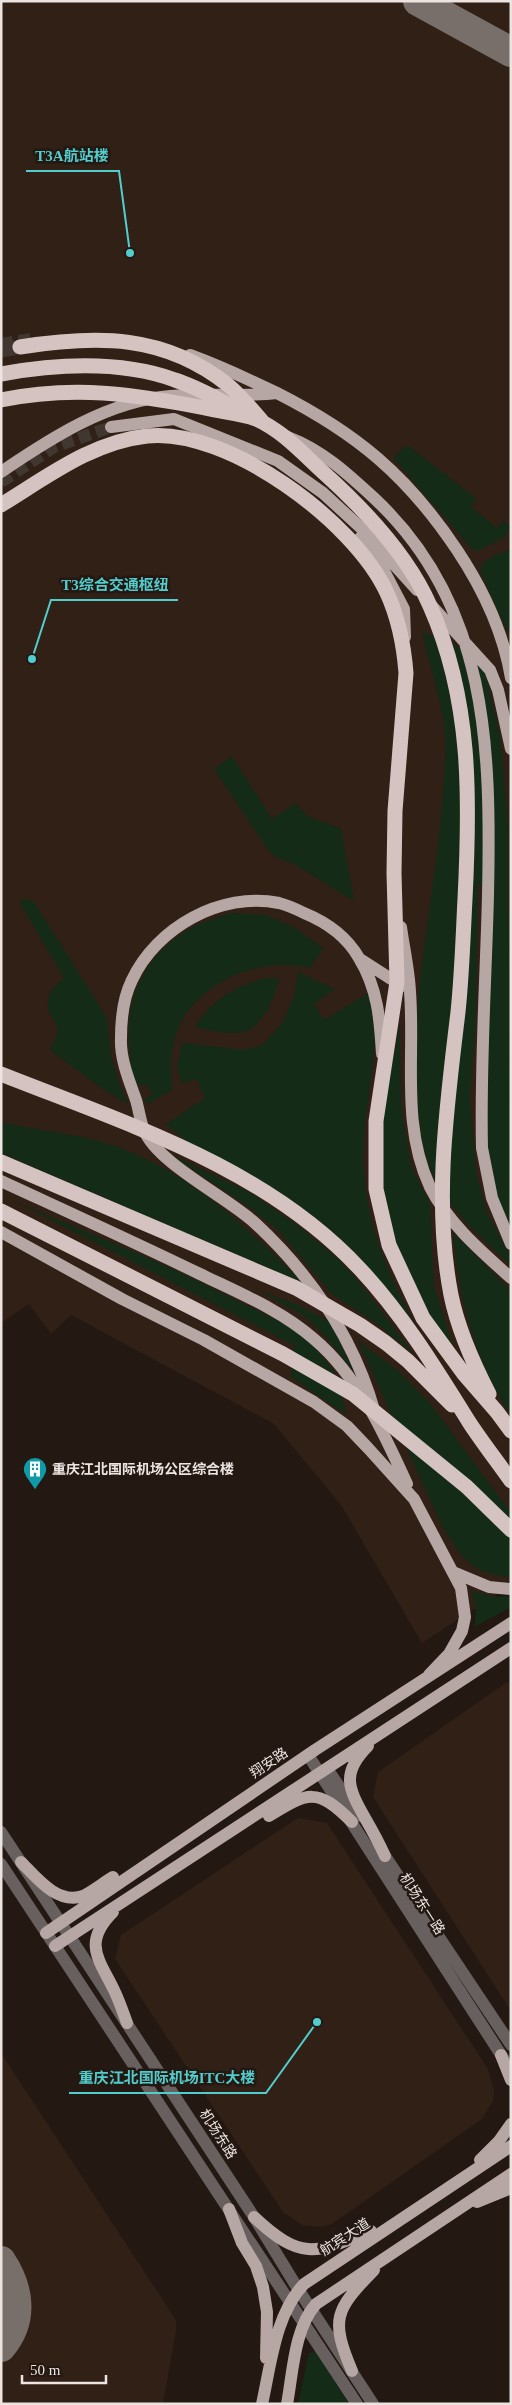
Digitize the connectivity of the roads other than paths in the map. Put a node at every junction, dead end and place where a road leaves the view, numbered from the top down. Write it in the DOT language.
graph roads {
  1 [pos="76,336"];
  2 [pos="20,347"];
  3 [pos="1,374"];
  4 [pos="276,393"];
  5 [pos="1,400"];
  6 [pos="259,421"];
  7 [pos="111,427"];
  8 [pos="283,435"];
  9 [pos="1,472"];
  10 [pos="323,493"];
  11 [pos="1,505"];
  12 [pos="405,654"];
  13 [pos="511,678"];
  14 [pos="511,749"];
  15 [pos="394,873"];
  16 [pos="359,958"];
  17 [pos="397,982"];
  18 [pos="410,992"];
  19 [pos="382,1067"];
  20 [pos="1,1074"];
  21 [pos="144,1131"];
  22 [pos="1,1162"];
  23 [pos="1,1181"];
  24 [pos="1,1211"];
  25 [pos="1,1232"];
  26 [pos="511,1244"];
  27 [pos="511,1278"];
  28 [pos="497,1412"];
  29 [pos="375,1416"];
  30 [pos="470,1424"];
  31 [pos="511,1431"];
  32 [pos="511,1481"];
  33 [pos="414,1499"];
  34 [pos="511,1530"];
  35 [pos="453,1572"];
  36 [pos="511,1589"];
  37 [pos="511,1622"];
  38 [pos="511,1648"];
  39 [pos="511,1657"];
  40 [pos="485,1664"];
  41 [pos="429,1675"];
  42 [pos="380,1734"];
  43 [pos="312,1753"];
  44 [pos="324,1770"];
  45 [pos="352,1822"];
  46 [pos="234,1829"];
  47 [pos="1,1832"];
  48 [pos="385,1856"];
  49 [pos="156,1858"];
  50 [pos="21,1862"];
  51 [pos="1,1864"];
  52 [pos="125,1901"];
  53 [pos="61,1922"];
  54 [pos="46,1932"];
  55 [pos="70,1937"];
  56 [pos="55,1946"];
  57 [pos="127,2023"];
  58 [pos="511,2045"];
  59 [pos="501,2055"];
  60 [pos="511,2070"];
  61 [pos="511,2080"];
  62 [pos="511,2124"];
  63 [pos="511,2146"];
  64 [pos="511,2174"];
  65 [pos="461,2179"];
  66 [pos="511,2188"];
  67 [pos="228,2208"];
  68 [pos="456,2210"];
  69 [pos="254,2217"];
  70 [pos="399,2220"];
  71 [pos="393,2251"];
  72 [pos="374,2263"];
  73 [pos="298,2289"];
  74 [pos="290,2302"];
  75 [pos="311,2310"];
  76 [pos="304,2323"];
  77 [pos="352,2371"];
  78 [pos="265,2389"];
  79 [pos="262,2404"];
  80 [pos="287,2404"];
  81 [pos="357,2404"];
  82 [pos="373,2404"];
  1 -- 4 [label="main road"];
  2 -- 6 [label="highway"];
  3 -- 6 [label="highway"];
  4 -- 9 [label="main road"];
  4 -- 13 [label="main road"];
  5 -- 6 [label="highway"];
  6 -- 8 [label="highway"];
  7 -- 10 [label="main road"];
  8 -- 26 [label="main road"];
  8 -- 28 [label="highway"];
  10 -- 12 [label="main road"];
  10 -- 14 [label="main road"];
  11 -- 12 [label="highway"];
  12 -- 15 [label="highway"];
  15 -- 17 [label="highway"];
  15 -- 18 [label="main road"];
  16 -- 17 [label="main road"];
  16 -- 19 [label="main road"];
  16 -- 21 [label="main road"];
  17 -- 18 [label="main road"];
  17 -- 19 [label="highway"];
  18 -- 27 [label="main road"];
  19 -- 28 [label="highway"];
  20 -- 21 [label="highway"];
  21 -- 29 [label="main road"];
  21 -- 30 [label="highway"];
  22 -- 30 [label="highway"];
  23 -- 29 [label="main road"];
  24 -- 34 [label="highway"];
  25 -- 33 [label="main road"];
  28 -- 31 [label="highway"];
  29 -- 33 [label="main road"];
  30 -- 32 [label="highway"];
  33 -- 35 [label="main road"];
  35 -- 36 [label="main road"];
  35 -- 41 [label="main road"];
  37 -- 41 [label="main road, 翔安路"];
  38 -- 40 [label="main road"];
  39 -- 40 [label="main road"];
  40 -- 42 [label="main road"];
  41 -- 43 [label="main road, 翔安路"];
  42 -- 44 [label="main road"];
  42 -- 48 [label="main road"];
  43 -- 44 [label="street, 机场东一路"];
  43 -- 49 [label="main road, 翔安路"];
  44 -- 45 [label="street, 机场东一路"];
  44 -- 46 [label="main road"];
  44 -- 48 [label="street, 机场东一路"];
  45 -- 46 [label="main road"];
  45 -- 59 [label="street, 机场东一路"];
  46 -- 52 [label="main road"];
  47 -- 50 [label="street, 机场东路"];
  48 -- 58 [label="street, 机场东一路"];
  49 -- 50 [label="main road"];
  49 -- 53 [label="main road, 翔安路"];
  50 -- 53 [label="street, 机场东路"];
  51 -- 54 [label="street"];
  52 -- 55 [label="main road"];
  52 -- 57 [label="main road"];
  53 -- 54 [label="main road, 翔安路"];
  53 -- 55 [label="street, 机场东路"];
  54 -- 56 [label="street"];
  55 -- 56 [label="main road"];
  55 -- 57 [label="street, 机场东路"];
  56 -- 67 [label="street"];
  57 -- 69 [label="street, 机场东路"];
  59 -- 60 [label="street, 机场东一路"];
  59 -- 61 [label="main road"];
  62 -- 65 [label="main road"];
  63 -- 65 [label="main road, 航宾大道"];
  64 -- 68 [label="main road"];
  65 -- 70 [label="main road, 航宾大道"];
  66 -- 68 [label="main road"];
  67 -- 74 [label="street"];
  67 -- 78 [label="main road"];
  68 -- 71 [label="main road"];
  69 -- 70 [label="main road"];
  69 -- 73 [label="street, 机场东路"];
  70 -- 72 [label="main road"];
  70 -- 73 [label="main road, 航宾大道"];
  71 -- 72 [label="main road"];
  71 -- 77 [label="main road"];
  72 -- 75 [label="main road"];
  73 -- 74 [label="main road, 航宾大道"];
  73 -- 75 [label="street, 机场东路"];
  74 -- 76 [label="street"];
  74 -- 78 [label="main road, 航宾大道"];
  75 -- 76 [label="main road"];
  75 -- 77 [label="street, 机场东路"];
  76 -- 80 [label="main road"];
  76 -- 81 [label="street"];
  77 -- 82 [label="street, 机场东路"];
  78 -- 79 [label="main road, 航宾大道"];
}
